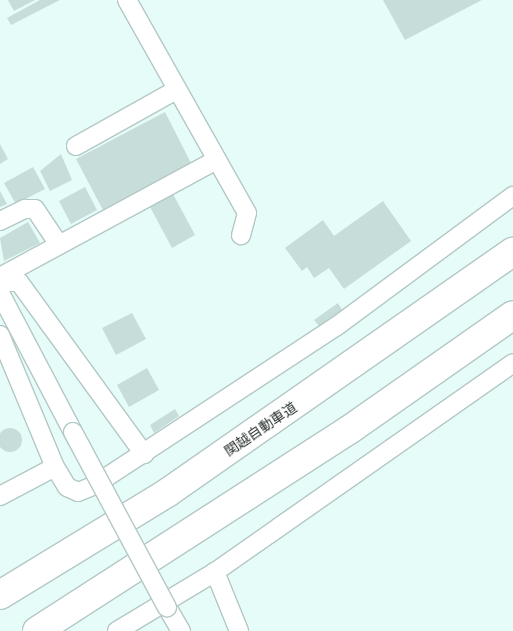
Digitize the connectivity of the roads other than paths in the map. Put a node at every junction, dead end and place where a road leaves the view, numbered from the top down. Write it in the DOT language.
graph roads {
  1 [pos="127,0"];
  2 [pos="176,90"];
  3 [pos="76,146"];
  4 [pos="216,160"];
  5 [pos="513,196"];
  6 [pos="0,222"];
  7 [pos="241,235"];
  8 [pos="57,242"];
  9 [pos="513,252"];
  10 [pos="0,277"];
  11 [pos="0,282"];
  12 [pos="0,293"];
  13 [pos="513,315"];
  14 [pos="0,335"];
  15 [pos="513,363"];
  16 [pos="144,454"];
  17 [pos="55,467"];
  18 [pos="0,496"];
  19 [pos="215,572"];
  20 [pos="0,595"];
  21 [pos="37,631"];
  22 [pos="117,631"];
  23 [pos="181,631"];
  24 [pos="240,631"];
  1 -- 2 [label="street"];
  2 -- 3 [label="street"];
  2 -- 4 [label="street"];
  4 -- 7 [label="street"];
  4 -- 8 [label="street"];
  5 -- 16 [label="street"];
  6 -- 8 [label="street"];
  8 -- 10 [label="street"];
  9 -- 20 [label="highway, 関越自動車道"];
  11 -- 16 [label="street"];
  12 -- 23 [label="street, bridge"];
  13 -- 21 [label="highway"];
  14 -- 17 [label="street"];
  15 -- 19 [label="street"];
  16 -- 17 [label="street"];
  17 -- 18 [label="street"];
  19 -- 22 [label="street"];
  19 -- 24 [label="street"];
}
